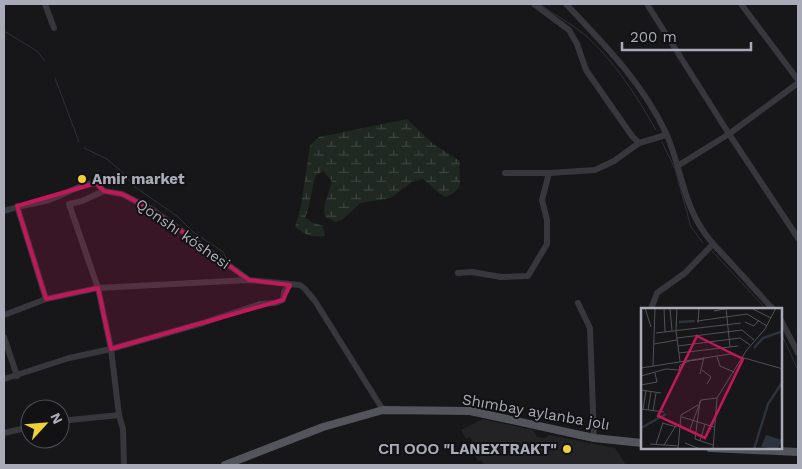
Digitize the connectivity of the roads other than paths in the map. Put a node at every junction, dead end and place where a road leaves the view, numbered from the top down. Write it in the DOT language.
graph roads {
  1 [pos="45,4"];
  2 [pos="534,4"];
  3 [pos="566,4"];
  4 [pos="647,4"];
  5 [pos="741,4"];
  6 [pos="54,28"];
  7 [pos="798,82"];
  8 [pos="729,134"];
  9 [pos="666,135"];
  10 [pos="639,143"];
  11 [pos="679,165"];
  12 [pos="505,173"];
  13 [pos="549,173"];
  14 [pos="104,191"];
  15 [pos="17,206"];
  16 [pos="4,212"];
  17 [pos="798,238"];
  18 [pos="713,244"];
  19 [pos="458,273"];
  20 [pos="249,280"];
  21 [pos="290,285"];
  22 [pos="98,288"];
  23 [pos="46,298"];
  24 [pos="578,302"];
  25 [pos="651,308"];
  26 [pos="772,308"];
  27 [pos="4,315"];
  28 [pos="782,322"];
  29 [pos="4,338"];
  30 [pos="111,350"];
  31 [pos="798,353"];
  32 [pos="18,376"];
  33 [pos="4,379"];
  34 [pos="383,410"];
  35 [pos="119,415"];
  36 [pos="70,420"];
  37 [pos="20,429"];
  38 [pos="4,433"];
  39 [pos="594,438"];
  40 [pos="641,443"];
  41 [pos="732,449"];
  42 [pos="798,452"];
  43 [pos="124,465"];
  44 [pos="225,465"];
  1 -- 6 [label="street"];
  2 -- 10 [label="street"];
  3 -- 9 [label="street"];
  4 -- 8 [label="street"];
  5 -- 7 [label="street"];
  7 -- 8 [label="street"];
  8 -- 11 [label="street"];
  8 -- 17 [label="street"];
  9 -- 10 [label="street"];
  9 -- 11 [label="street"];
  10 -- 13 [label="street"];
  11 -- 18 [label="street"];
  12 -- 13 [label="street"];
  13 -- 19 [label="street"];
  14 -- 15 [label="street, Qonshı kóshesi"];
  14 -- 20 [label="street, Qonshı kóshesi"];
  14 -- 22 [label="street"];
  15 -- 16 [label="street, Qonshı kóshesi"];
  15 -- 23 [label="street"];
  18 -- 25 [label="street"];
  18 -- 26 [label="street"];
  20 -- 21 [label="street, Qonshı kóshesi"];
  20 -- 22 [label="street, Qonshı kóshesi"];
  21 -- 30 [label="street"];
  21 -- 34 [label="street, Qonshı kóshesi"];
  22 -- 23 [label="street, Qonshı kóshesi"];
  22 -- 30 [label="street"];
  23 -- 27 [label="street, Qonshı kóshesi"];
  24 -- 39 [label="street"];
  28 -- 31 [label="street"];
  29 -- 32 [label="street"];
  30 -- 32 [label="street"];
  30 -- 35 [label="street"];
  32 -- 33 [label="street"];
  34 -- 39 [label="main road, Shımbay aylanba jolı"];
  34 -- 44 [label="main road, Shımbay aylanba jolı"];
  35 -- 36 [label="street"];
  35 -- 43 [label="street"];
  37 -- 38 [label="street"];
  39 -- 40 [label="main road, Shımbay aylanba jolı"];
  41 -- 42 [label="main road"];
}
